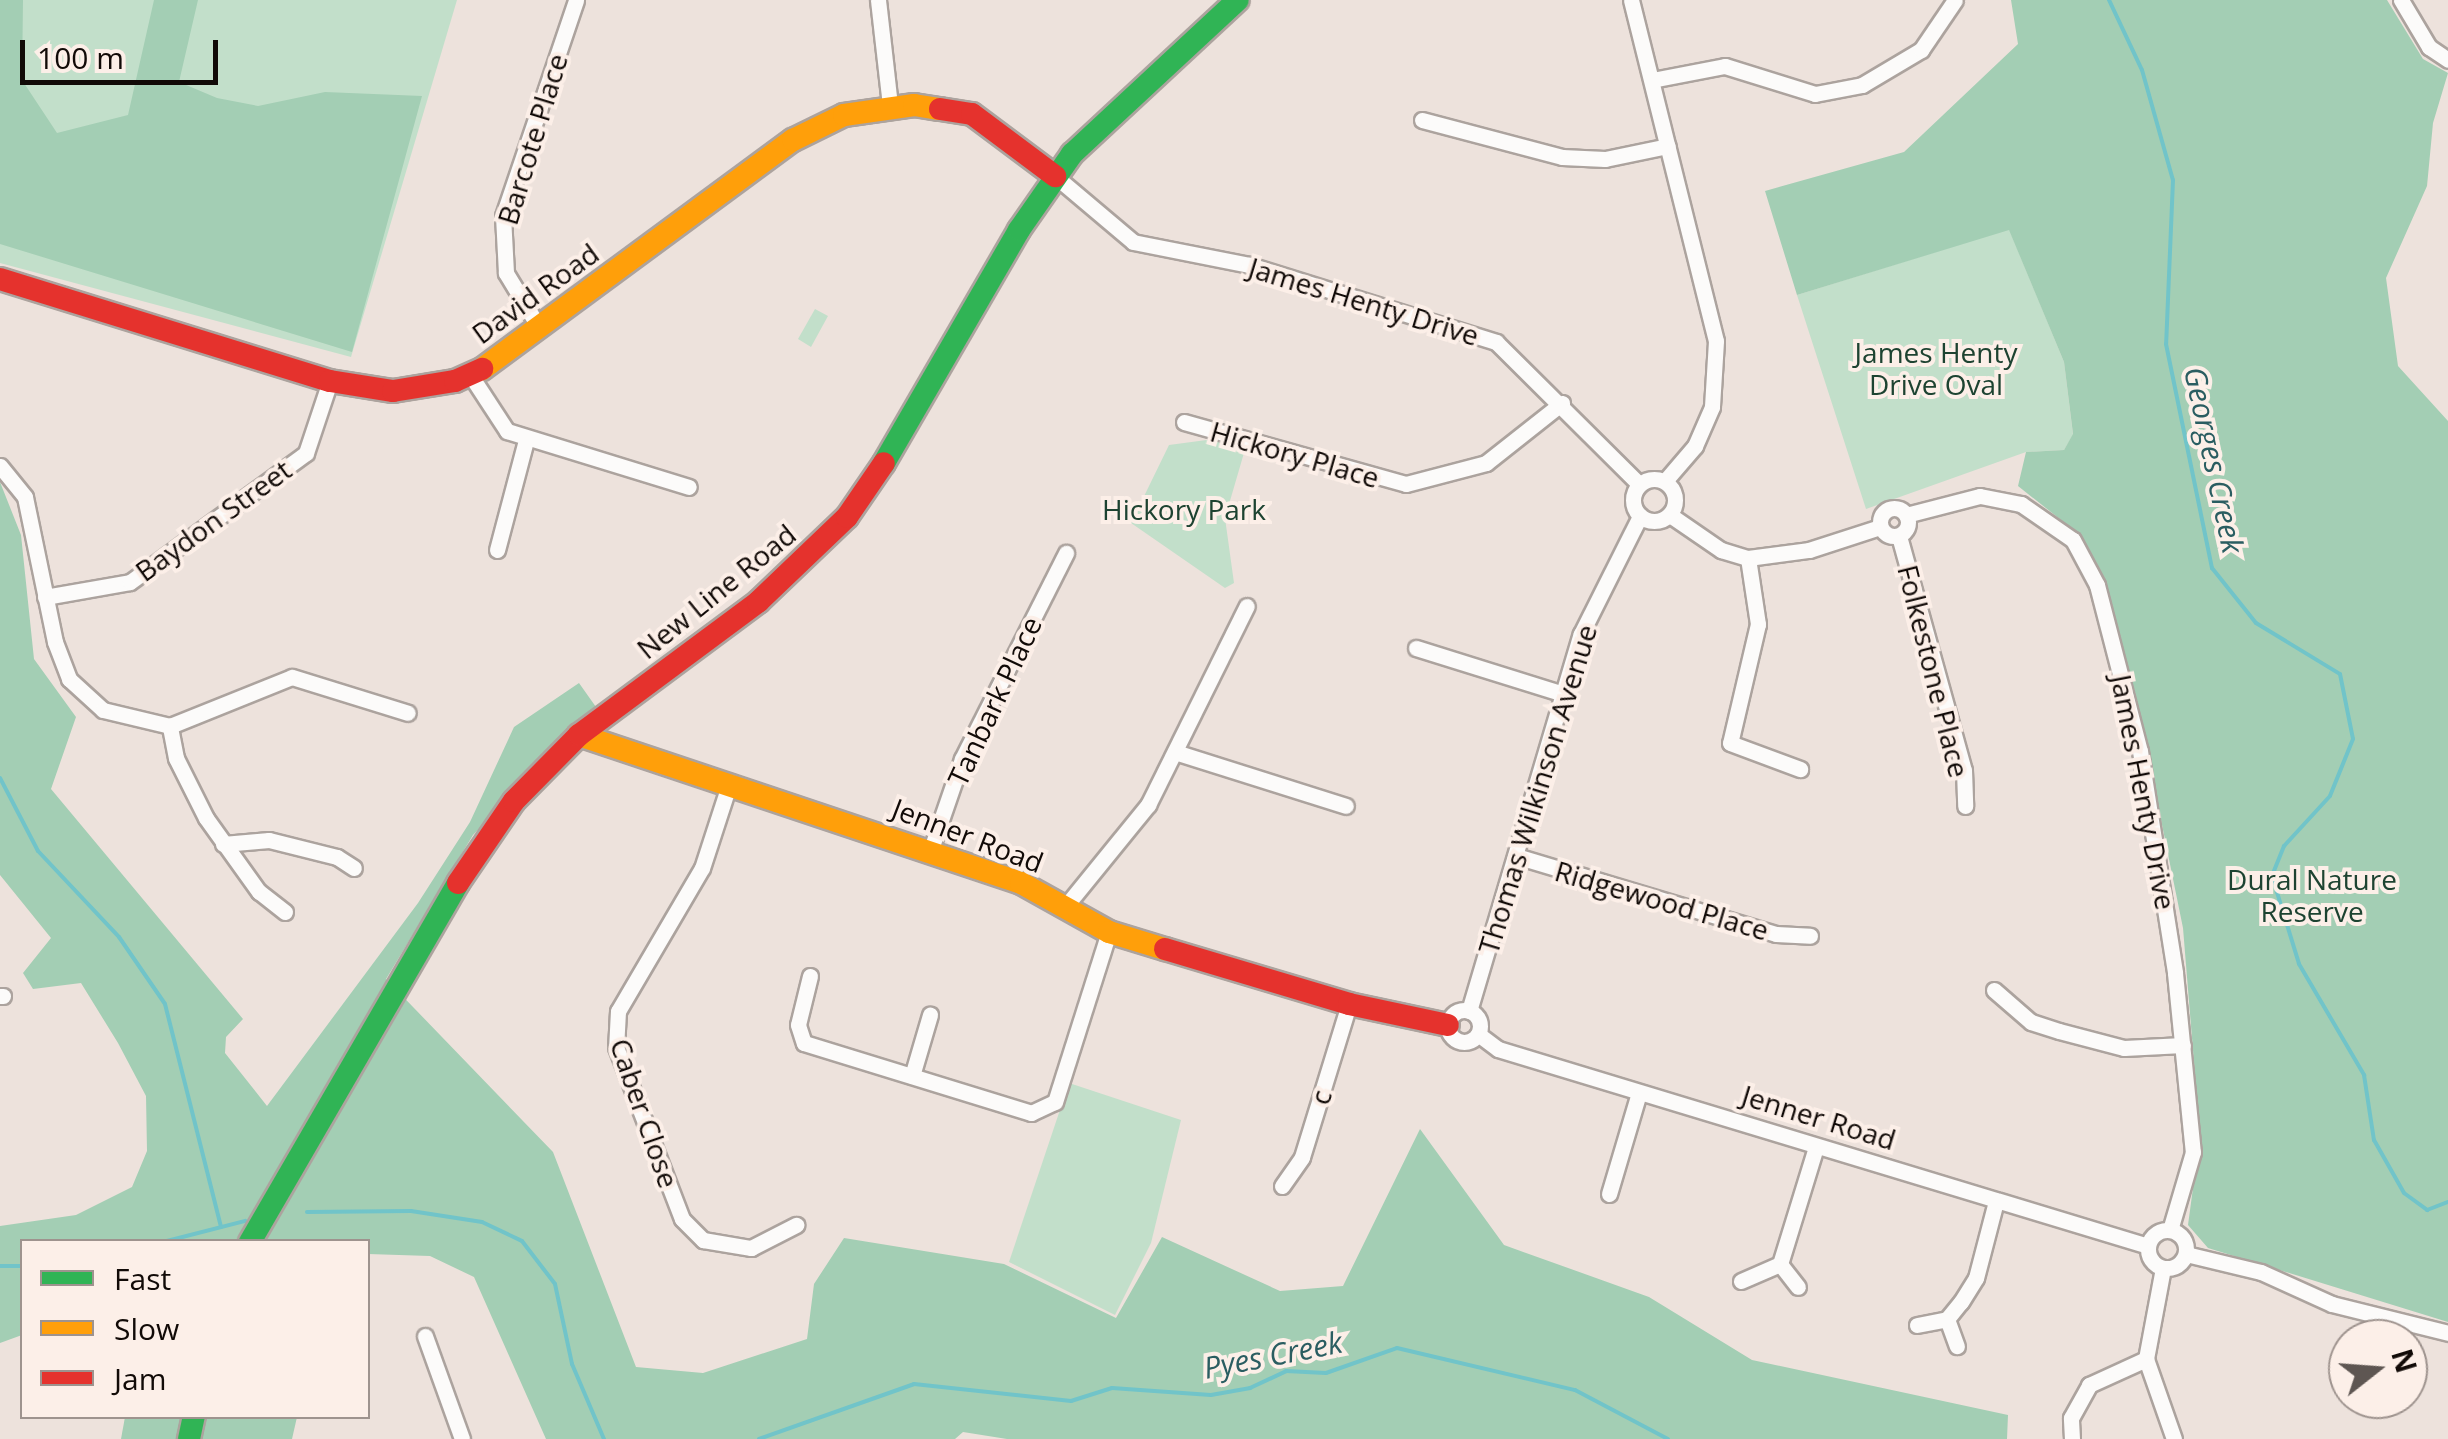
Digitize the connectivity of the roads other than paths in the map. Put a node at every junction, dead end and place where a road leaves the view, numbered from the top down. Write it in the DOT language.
graph roads {
  1 [pos="576,0"];
  2 [pos="878,0"];
  3 [pos="1238,0"];
  4 [pos="1632,0"];
  5 [pos="1955,0"];
  6 [pos="2402,0"];
  7 [pos="2448,60"];
  8 [pos="1652,80"];
  9 [pos="890,106"];
  10 [pos="1422,120"];
  11 [pos="1668,146"];
  12 [pos="1055,176"];
  13 [pos="0,280"];
  14 [pos="540,329"];
  15 [pos="470,376"];
  16 [pos="330,381"];
  17 [pos="1562,403"];
  18 [pos="1184,422"];
  19 [pos="526,440"];
  20 [pos="0,466"];
  21 [pos="1665,481"];
  22 [pos="1640,484"];
  23 [pos="688,487"];
  24 [pos="1670,515"];
  25 [pos="1906,515"];
  26 [pos="1640,516"];
  27 [pos="1880,526"];
  28 [pos="1899,536"];
  29 [pos="498,550"];
  30 [pos="1066,553"];
  31 [pos="1748,558"];
  32 [pos="46,596"];
  33 [pos="1247,606"];
  34 [pos="1416,648"];
  35 [pos="1564,694"];
  36 [pos="408,713"];
  37 [pos="170,726"];
  38 [pos="580,735"];
  39 [pos="1175,752"];
  40 [pos="1800,769"];
  41 [pos="730,782"];
  42 [pos="1346,806"];
  43 [pos="1965,806"];
  44 [pos="224,844"];
  45 [pos="930,852"];
  46 [pos="1516,856"];
  47 [pos="354,868"];
  48 [pos="1065,907"];
  49 [pos="285,912"];
  50 [pos="1109,932"];
  51 [pos="1810,936"];
  52 [pos="810,976"];
  53 [pos="1994,990"];
  54 [pos="1349,1004"];
  55 [pos="1469,1011"];
  56 [pos="930,1015"];
  57 [pos="1448,1025"];
  58 [pos="1478,1034"];
  59 [pos="2182,1045"];
  60 [pos="912,1076"];
  61 [pos="1639,1093"];
  62 [pos="1816,1147"];
  63 [pos="1282,1186"];
  64 [pos="1608,1194"];
  65 [pos="1996,1201"];
  66 [pos="796,1225"];
  67 [pos="2170,1230"];
  68 [pos="252,1239"];
  69 [pos="2148,1246"];
  70 [pos="2186,1254"];
  71 [pos="1780,1264"];
  72 [pos="2163,1268"];
  73 [pos="1741,1281"];
  74 [pos="1798,1287"];
  75 [pos="1948,1320"];
  76 [pos="1917,1325"];
  77 [pos="2448,1333"];
  78 [pos="426,1336"];
  79 [pos="1957,1346"];
  80 [pos="2146,1359"];
  81 [pos="462,1439"];
  82 [pos="2072,1439"];
  83 [pos="2174,1439"];
  1 -- 14 [label="street, Barcote Place"];
  2 -- 9 [label="street"];
  3 -- 12 [label="street, New Line Road"];
  4 -- 8 [label="street"];
  5 -- 8 [label="street"];
  6 -- 7 [label="street"];
  8 -- 11 [label="street"];
  9 -- 12 [label="street, David Road"];
  9 -- 14 [label="street, David Road"];
  10 -- 11 [label="street"];
  11 -- 21 [label="street"];
  12 -- 17 [label="street, James Henty Drive"];
  12 -- 38 [label="street, New Line Road"];
  13 -- 16 [label="street, David Road"];
  14 -- 15 [label="street, David Road"];
  15 -- 16 [label="street, David Road"];
  15 -- 19 [label="street"];
  16 -- 32 [label="street, Baydon Street"];
  17 -- 18 [label="street, Hickory Place"];
  17 -- 22 [label="street, James Henty Drive"];
  19 -- 23 [label="street"];
  19 -- 29 [label="street"];
  20 -- 32 [label="street"];
  21 -- 22 [label="street"];
  21 -- 24 [label="street"];
  22 -- 26 [label="street"];
  24 -- 26 [label="street"];
  24 -- 31 [label="street"];
  25 -- 27 [label="street, James Henty Drive"];
  25 -- 28 [label="street"];
  25 -- 59 [label="street, James Henty Drive"];
  26 -- 35 [label="street, Thomas Wilkinson Avenue"];
  27 -- 28 [label="street"];
  27 -- 31 [label="street"];
  28 -- 43 [label="street, Folkestone Place"];
  30 -- 45 [label="street, Tanbark Place"];
  31 -- 40 [label="street"];
  32 -- 37 [label="street"];
  33 -- 39 [label="street"];
  34 -- 35 [label="street"];
  35 -- 46 [label="street, Thomas Wilkinson Avenue"];
  36 -- 37 [label="street"];
  37 -- 44 [label="street"];
  38 -- 41 [label="street, Jenner Road"];
  38 -- 68 [label="street, New Line Road"];
  39 -- 42 [label="street"];
  39 -- 48 [label="street"];
  41 -- 45 [label="street, Jenner Road"];
  41 -- 66 [label="street, Caber Close"];
  44 -- 47 [label="street"];
  44 -- 49 [label="street"];
  45 -- 48 [label="street, Jenner Road"];
  46 -- 51 [label="street, Ridgewood Place"];
  46 -- 55 [label="street, Thomas Wilkinson Avenue"];
  48 -- 50 [label="street, Jenner Road"];
  50 -- 54 [label="street, Jenner Road"];
  50 -- 60 [label="street"];
  52 -- 60 [label="street"];
  53 -- 59 [label="street"];
  54 -- 57 [label="street, Jenner Road"];
  54 -- 63 [label="street, c"];
  55 -- 57 [label="street"];
  55 -- 58 [label="street"];
  56 -- 60 [label="street"];
  57 -- 58 [label="street"];
  58 -- 61 [label="street, Jenner Road"];
  59 -- 67 [label="street, James Henty Drive"];
  61 -- 62 [label="street, Jenner Road"];
  61 -- 64 [label="street"];
  62 -- 65 [label="street, Jenner Road"];
  62 -- 71 [label="street"];
  65 -- 69 [label="street, Jenner Road"];
  65 -- 75 [label="street"];
  67 -- 69 [label="street"];
  67 -- 70 [label="street"];
  69 -- 72 [label="street"];
  70 -- 72 [label="street"];
  70 -- 77 [label="street"];
  71 -- 73 [label="street"];
  71 -- 74 [label="street"];
  72 -- 80 [label="street"];
  75 -- 76 [label="street"];
  75 -- 79 [label="street"];
  78 -- 81 [label="street"];
  80 -- 82 [label="street"];
  80 -- 83 [label="street"];
}
